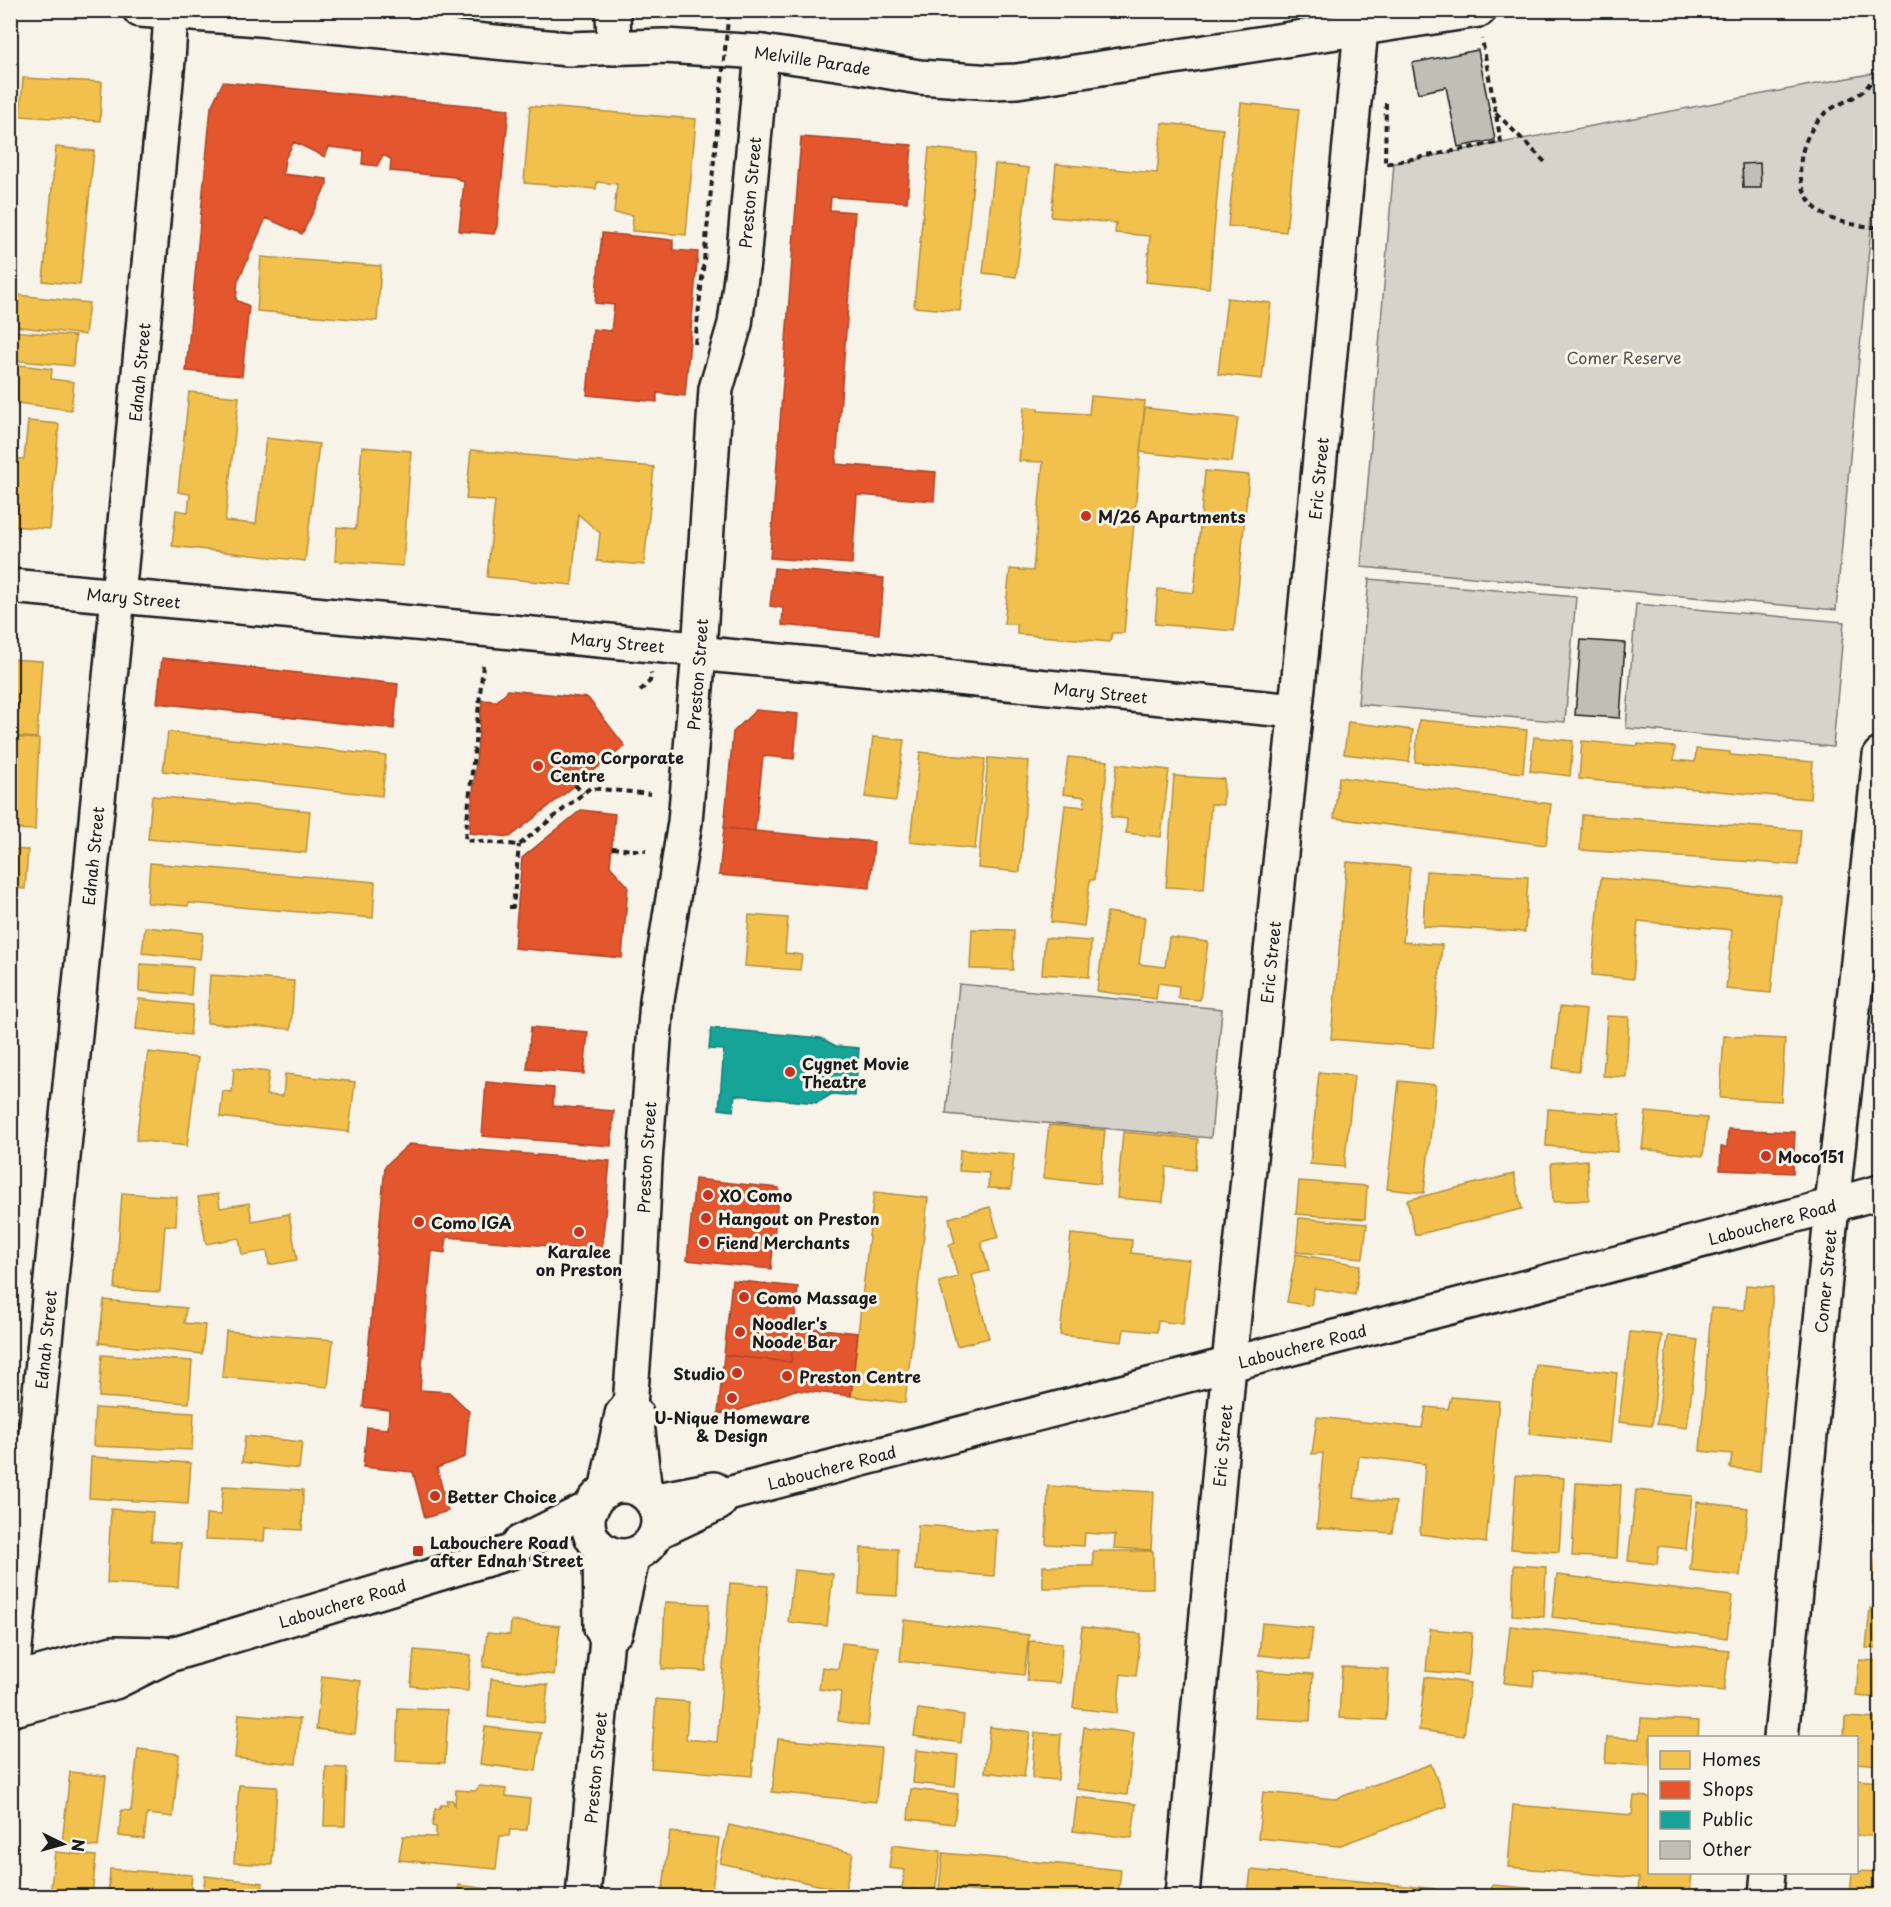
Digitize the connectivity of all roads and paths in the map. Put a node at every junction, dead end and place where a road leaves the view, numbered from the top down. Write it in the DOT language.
graph roads {
  1 [pos="613,10"];
  2 [pos="729,10"];
  3 [pos="155,12"];
  4 [pos="260,15"];
  5 [pos="1480,21"];
  6 [pos="1361,29"];
  7 [pos="614,48"];
  8 [pos="762,52"];
  9 [pos="1881,64"];
  10 [pos="1386,101"];
  11 [pos="1496,113"];
  12 [pos="1546,163"];
  13 [pos="1881,228"];
  14 [pos="704,260"];
  15 [pos="10,586"];
  16 [pos="118,595"];
  17 [pos="699,651"];
  18 [pos="483,665"];
  19 [pos="1296,711"];
  20 [pos="1881,755"];
  21 [pos="575,785"];
  22 [pos="583,794"];
  23 [pos="651,794"];
  24 [pos="519,845"];
  25 [pos="612,848"];
  26 [pos="646,851"];
  27 [pos="509,907"];
  28 [pos="1881,1192"];
  29 [pos="1832,1206"];
  30 [pos="1229,1365"];
  31 [pos="630,1405"];
  32 [pos="724,1495"];
  33 [pos="648,1497"];
  34 [pos="599,1499"];
  35 [pos="657,1532"];
  36 [pos="597,1544"];
  37 [pos="514,1551"];
  38 [pos="633,1555"];
  39 [pos="607,1638"];
  40 [pos="11,1692"];
  41 [pos="1781,1736"];
  42 [pos="1768,1874"];
  43 [pos="583,1896"];
  44 [pos="1182,1896"];
  45 [pos="1766,1896"];
  1 -- 7 [label="street"];
  2 -- 14 [label="path, bridge"];
  3 -- 4 [label="street, Melville Parade"];
  3 -- 16 [label="street, Ednah Street"];
  4 -- 7 [label="street, Melville Parade"];
  5 -- 6 [label="street, Melville Parade"];
  5 -- 11 [label="path"];
  6 -- 8 [label="street, Melville Parade"];
  6 -- 19 [label="street, Eric Street"];
  7 -- 8 [label="street, Melville Parade"];
  8 -- 17 [label="street, Preston Street"];
  9 -- 13 [label="path"];
  10 -- 11 [label="path"];
  11 -- 12 [label="path"];
  15 -- 16 [label="street, Mary Street"];
  16 -- 17 [label="street, Mary Street"];
  16 -- 40 [label="street, Ednah Street"];
  17 -- 19 [label="street, Mary Street"];
  17 -- 31 [label="street, Preston Street"];
  18 -- 24 [label="path"];
  19 -- 30 [label="street, Eric Street"];
  20 -- 29 [label="street, Comer Street"];
  21 -- 22 [label="path"];
  22 -- 23 [label="path"];
  22 -- 24 [label="path"];
  24 -- 27 [label="path"];
  25 -- 26 [label="path"];
  28 -- 29 [label="street, Labouchere Road"];
  29 -- 30 [label="street, Labouchere Road"];
  29 -- 41 [label="street, Comer Street"];
  30 -- 32 [label="street, Labouchere Road"];
  30 -- 44 [label="street, Eric Street"];
  31 -- 33 [label="street, Preston Street"];
  31 -- 34 [label="street, Preston Street"];
  32 -- 33 [label="street, Labouchere Road"];
  32 -- 35 [label="street, Labouchere Road"];
  33 -- 34 [label="street"];
  33 -- 35 [label="street"];
  34 -- 36 [label="street"];
  34 -- 37 [label="street, Labouchere Road"];
  35 -- 38 [label="street"];
  36 -- 37 [label="street, Labouchere Road"];
  36 -- 38 [label="street"];
  36 -- 39 [label="street, Preston Street"];
  37 -- 40 [label="street, Labouchere Road"];
  38 -- 39 [label="street, Preston Street"];
  39 -- 43 [label="street, Preston Street"];
  42 -- 45 [label="street"];
}
